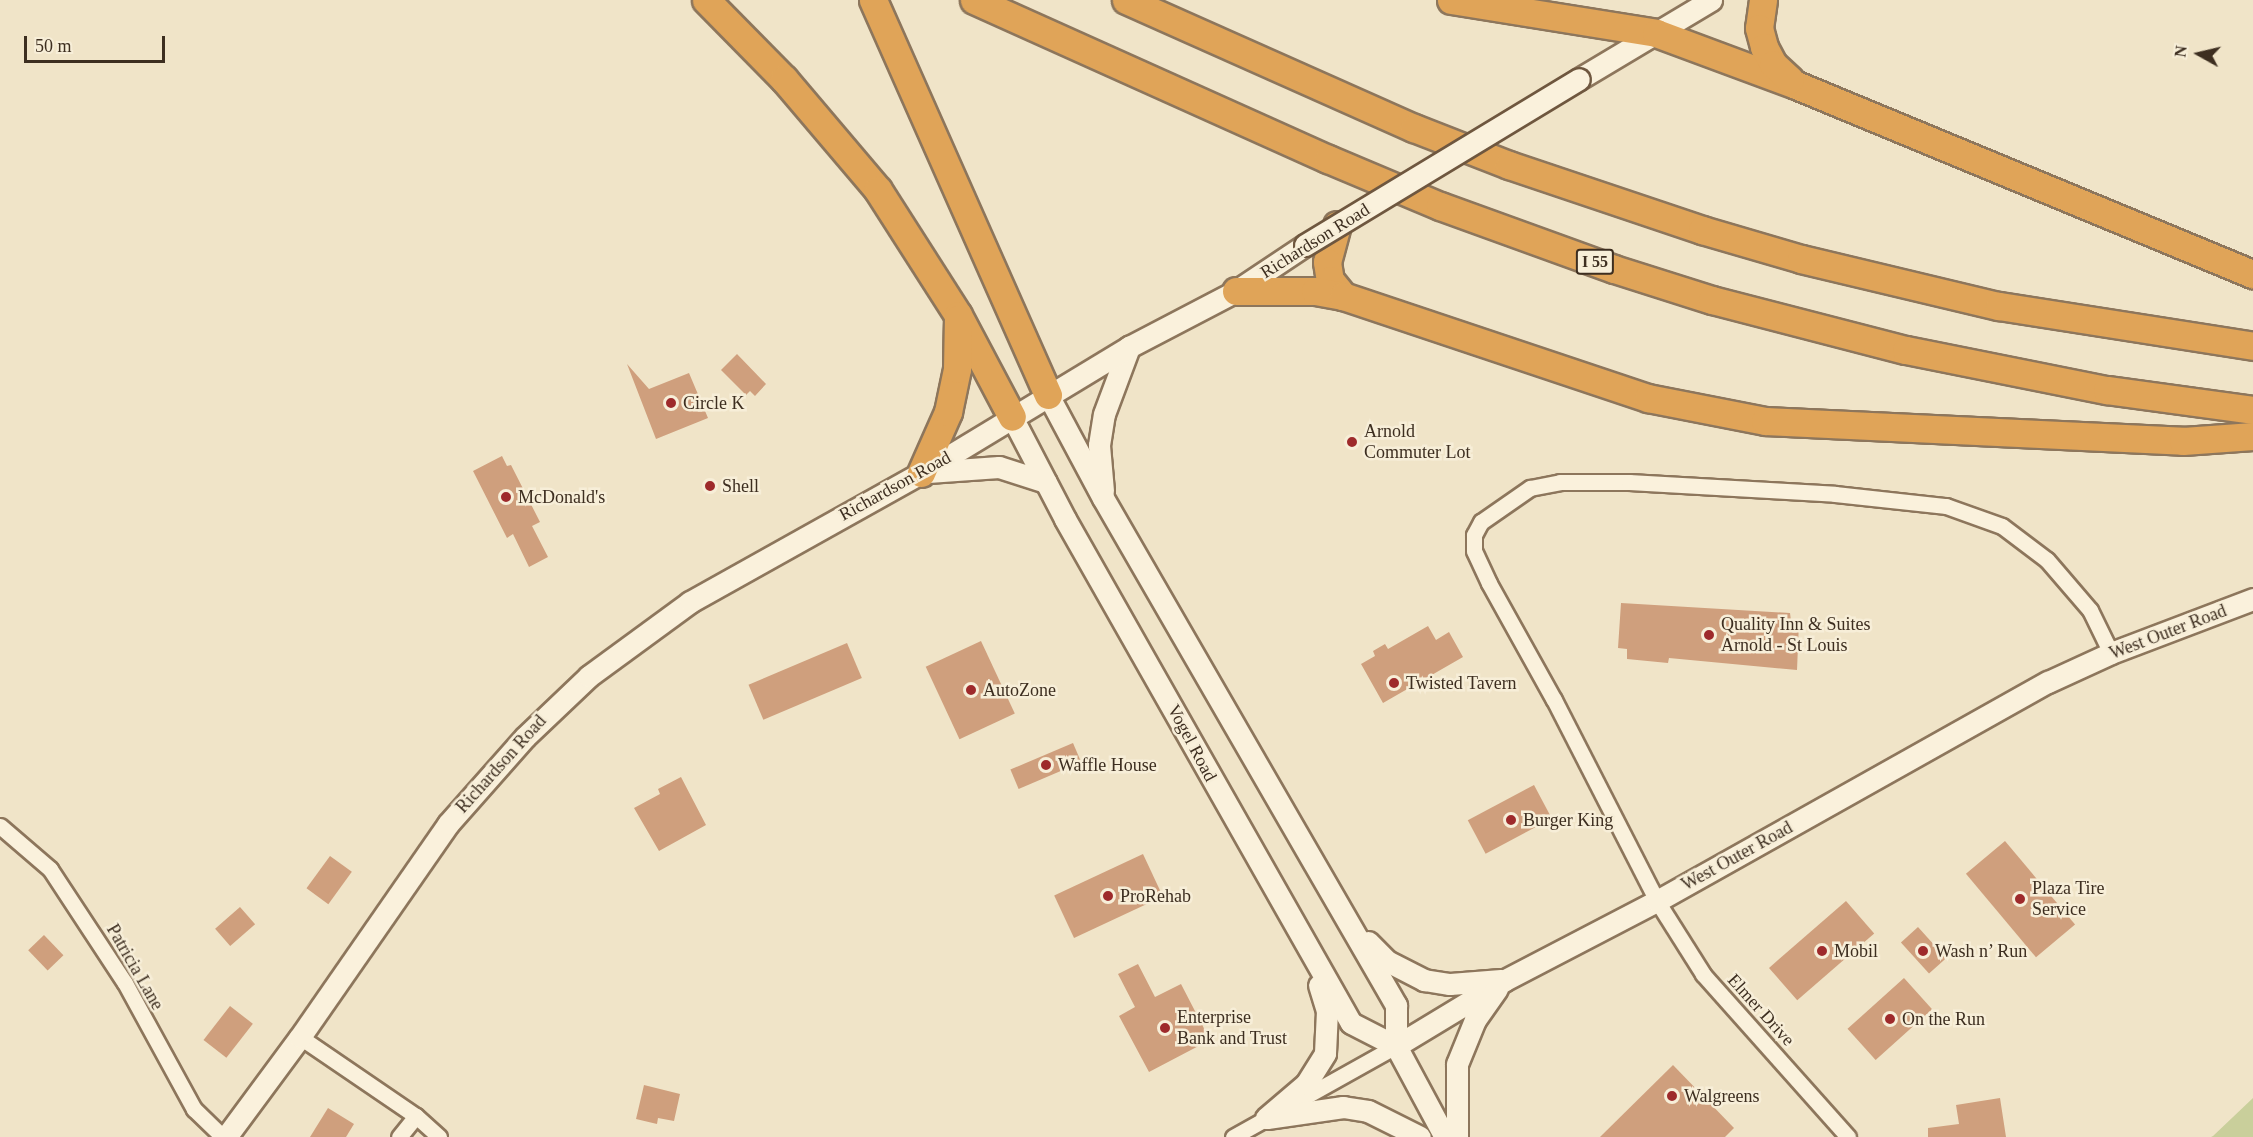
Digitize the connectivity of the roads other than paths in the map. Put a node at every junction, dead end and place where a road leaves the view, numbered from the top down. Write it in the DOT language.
graph roads {
  1 [pos="706,0"];
  2 [pos="873,0"];
  3 [pos="974,0"];
  4 [pos="1126,0"];
  5 [pos="1451,0"];
  6 [pos="1711,0"];
  7 [pos="1762,0"];
  8 [pos="1656,33"];
  9 [pos="1796,85"];
  10 [pos="1337,225"];
  11 [pos="1316,250"];
  12 [pos="2253,274"];
  13 [pos="1236,291"];
  14 [pos="1343,296"];
  15 [pos="958,315"];
  16 [pos="2253,346"];
  17 [pos="1129,347"];
  18 [pos="1048,395"];
  19 [pos="2253,410"];
  20 [pos="1012,417"];
  21 [pos="2253,436"];
  22 [pos="921,473"];
  23 [pos="1046,482"];
  24 [pos="1103,498"];
  25 [pos="2253,599"];
  26 [pos="2111,653"];
  27 [pos="0,826"];
  28 [pos="1657,901"];
  29 [pos="1347,920"];
  30 [pos="1304,942"];
  31 [pos="1505,980"];
  32 [pos="300,1037"];
  33 [pos="1396,1046"];
  34 [pos="416,1116"];
  35 [pos="1266,1118"];
  36 [pos="224,1137"];
  37 [pos="399,1137"];
  38 [pos="439,1137"];
  39 [pos="1233,1137"];
  40 [pos="1420,1137"];
  41 [pos="1445,1137"];
  42 [pos="1457,1137"];
  43 [pos="1848,1137"];
  1 -- 15 [label="highway"];
  2 -- 18 [label="highway"];
  3 -- 19 [label="highway, I 55"];
  4 -- 16 [label="highway"];
  5 -- 8 [label="highway"];
  6 -- 8 [label="main road, Richardson Road"];
  7 -- 9 [label="highway"];
  8 -- 9 [label="highway"];
  8 -- 10 [label="main road, Richardson Road, bridge"];
  9 -- 12 [label="highway"];
  10 -- 11 [label="highway"];
  11 -- 13 [label="main road, Richardson Road"];
  11 -- 14 [label="highway"];
  13 -- 14 [label="highway"];
  13 -- 17 [label="main road, Richardson Road"];
  14 -- 21 [label="highway"];
  15 -- 20 [label="highway"];
  15 -- 22 [label="highway"];
  17 -- 18 [label="main road, Richardson Road"];
  17 -- 24 [label="main road"];
  18 -- 20 [label="main road, Richardson Road"];
  18 -- 24 [label="main road"];
  20 -- 22 [label="main road, Richardson Road"];
  20 -- 23 [label="main road, Vogel Road"];
  22 -- 23 [label="main road"];
  22 -- 32 [label="main road, Richardson Road"];
  23 -- 30 [label="main road, Vogel Road"];
  24 -- 29 [label="main road"];
  25 -- 26 [label="main road, West Outer Road"];
  26 -- 28 [label="main road, West Outer Road"];
  26 -- 28 [label="street, Elmer Drive"];
  27 -- 36 [label="street, Patricia Lane"];
  28 -- 31 [label="main road, West Outer Road"];
  28 -- 43 [label="street, Elmer Drive"];
  29 -- 31 [label="main road"];
  29 -- 33 [label="main road"];
  30 -- 33 [label="main road, Vogel Road"];
  30 -- 35 [label="main road"];
  31 -- 33 [label="main road, West Outer Road"];
  31 -- 42 [label="main road"];
  32 -- 34 [label="street"];
  32 -- 36 [label="main road, Richardson Road"];
  33 -- 35 [label="street, West Outer Road"];
  33 -- 41 [label="main road"];
  34 -- 37 [label="street"];
  34 -- 38 [label="street"];
  35 -- 39 [label="street, West Outer Road"];
  35 -- 40 [label="main road"];
}
